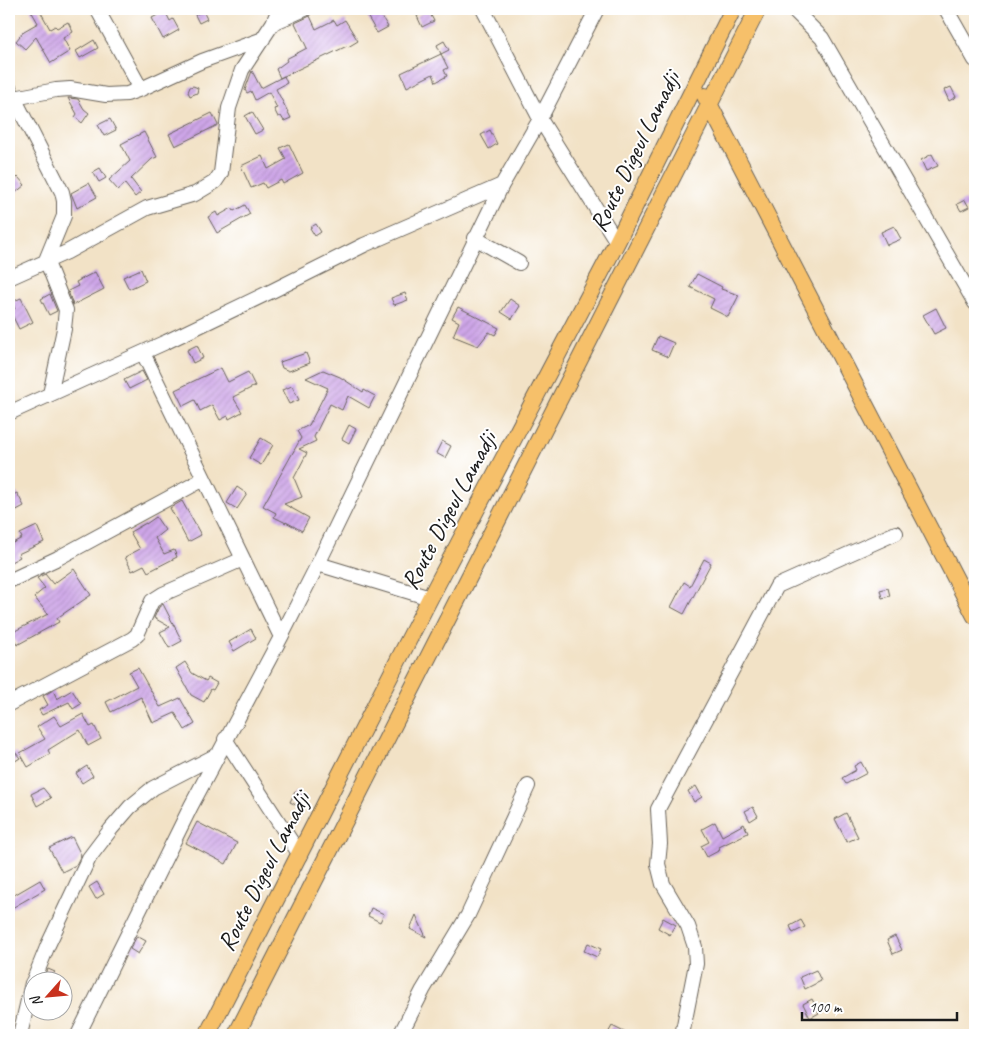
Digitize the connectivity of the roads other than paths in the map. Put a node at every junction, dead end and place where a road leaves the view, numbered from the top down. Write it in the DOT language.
graph roads {
  1 [pos="97,9"];
  2 [pos="279,9"];
  3 [pos="305,9"];
  4 [pos="483,9"];
  5 [pos="597,9"];
  6 [pos="733,9"];
  7 [pos="758,9"];
  8 [pos="946,9"];
  9 [pos="799,10"];
  10 [pos="274,23"];
  11 [pos="263,39"];
  12 [pos="975,60"];
  13 [pos="696,80"];
  14 [pos="141,90"];
  15 [pos="12,93"];
  16 [pos="709,104"];
  17 [pos="540,119"];
  18 [pos="502,185"];
  19 [pos="475,238"];
  20 [pos="617,242"];
  21 [pos="46,260"];
  22 [pos="519,263"];
  23 [pos="9,278"];
  24 [pos="975,303"];
  25 [pos="143,352"];
  26 [pos="50,394"];
  27 [pos="9,413"];
  28 [pos="204,479"];
  29 [pos="896,533"];
  30 [pos="243,559"];
  31 [pos="318,564"];
  32 [pos="9,581"];
  33 [pos="430,598"];
  34 [pos="975,616"];
  35 [pos="281,637"];
  36 [pos="9,704"];
  37 [pos="225,739"];
  38 [pos="216,756"];
  39 [pos="528,786"];
  40 [pos="300,855"];
  41 [pos="37,972"];
  42 [pos="23,1022"];
  43 [pos="20,1035"];
  44 [pos="78,1035"];
  45 [pos="207,1035"];
  46 [pos="236,1035"];
  47 [pos="400,1035"];
  48 [pos="682,1035"];
  1 -- 14 [label="street"];
  2 -- 10 [label="street"];
  3 -- 10 [label="street"];
  4 -- 17 [label="street"];
  5 -- 17 [label="street"];
  6 -- 13 [label="main road, Route Digeul Lamadji"];
  7 -- 16 [label="main road, Route Digeul Lamadji"];
  8 -- 12 [label="street"];
  9 -- 24 [label="street"];
  10 -- 11 [label="street"];
  11 -- 14 [label="street"];
  11 -- 21 [label="street"];
  13 -- 16 [label="main road"];
  13 -- 20 [label="main road, Route Digeul Lamadji"];
  14 -- 15 [label="street"];
  15 -- 21 [label="street"];
  16 -- 34 [label="main road"];
  16 -- 46 [label="main road, Route Digeul Lamadji"];
  17 -- 18 [label="street"];
  17 -- 20 [label="street"];
  18 -- 19 [label="street"];
  18 -- 25 [label="street"];
  19 -- 22 [label="street"];
  19 -- 31 [label="street"];
  20 -- 33 [label="main road, Route Digeul Lamadji"];
  21 -- 23 [label="street"];
  21 -- 26 [label="street"];
  25 -- 26 [label="street"];
  25 -- 28 [label="street"];
  26 -- 27 [label="street"];
  28 -- 30 [label="street"];
  28 -- 32 [label="street"];
  29 -- 48 [label="street"];
  30 -- 35 [label="street"];
  30 -- 36 [label="street"];
  31 -- 33 [label="street"];
  31 -- 35 [label="street"];
  33 -- 40 [label="main road, Route Digeul Lamadji"];
  35 -- 37 [label="street"];
  37 -- 38 [label="street"];
  37 -- 40 [label="street"];
  38 -- 41 [label="street"];
  38 -- 44 [label="street"];
  39 -- 47 [label="street"];
  40 -- 45 [label="main road, Route Digeul Lamadji"];
  42 -- 43 [label="street"];
}
